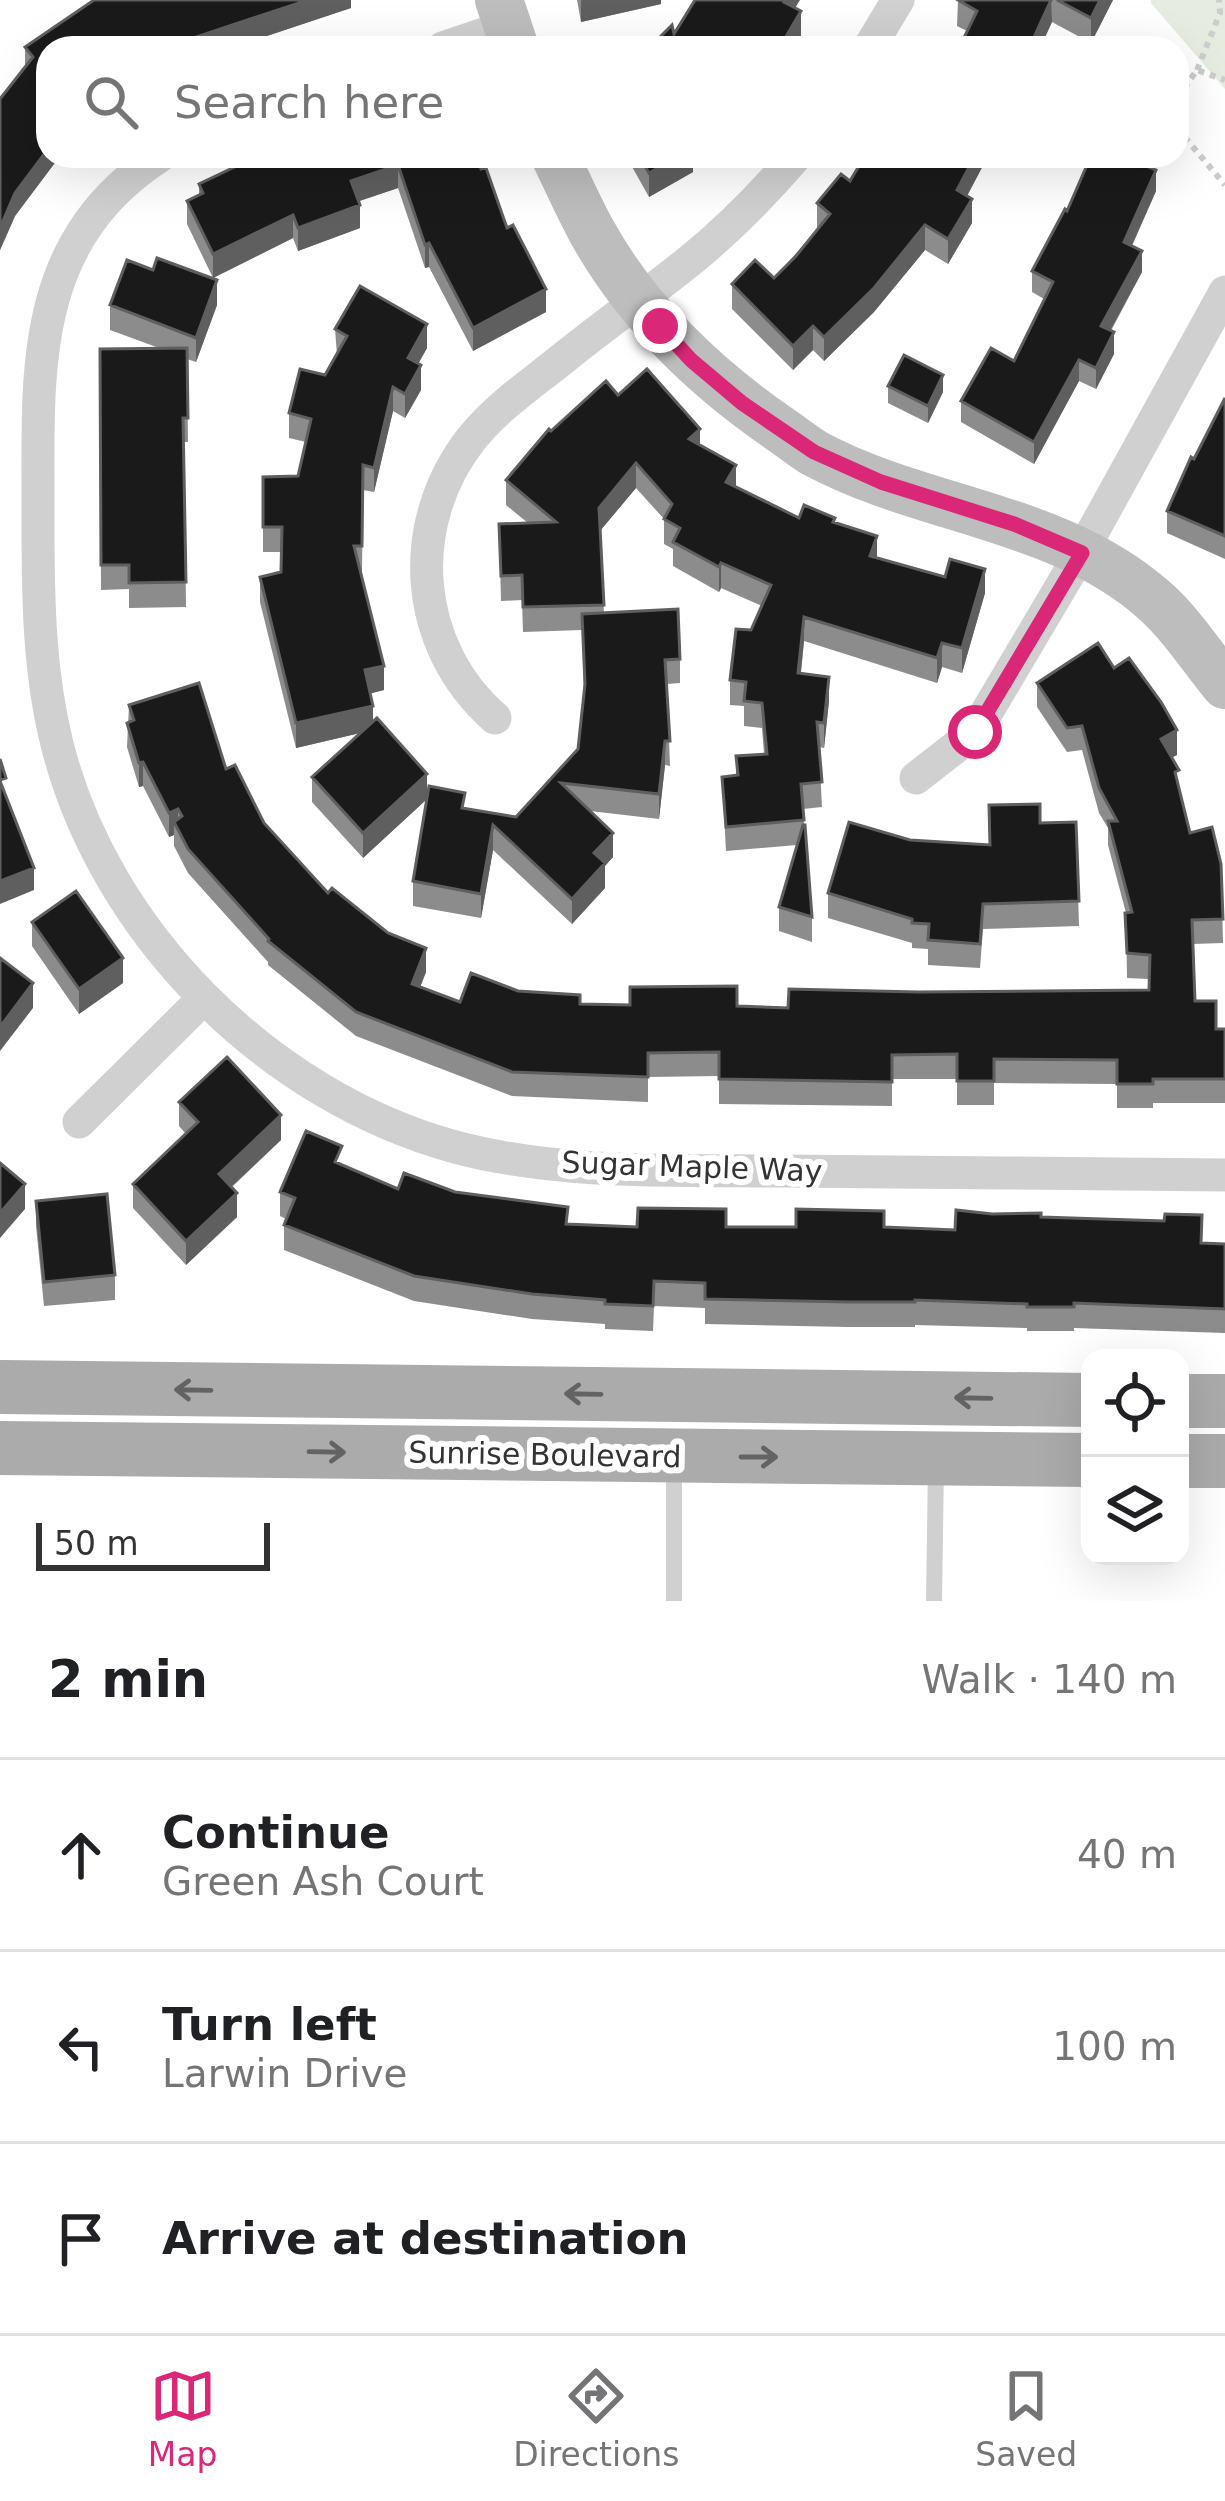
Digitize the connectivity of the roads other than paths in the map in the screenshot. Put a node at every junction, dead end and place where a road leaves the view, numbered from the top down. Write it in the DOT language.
graph roads {
  1 [pos="898,0"];
  2 [pos="507,25"];
  3 [pos="476,36"];
  4 [pos="876,36"];
  5 [pos="142,168"];
  6 [pos="561,168"];
  7 [pos="785,168"];
  8 [pos="1225,292"];
  9 [pos="638,299"];
  10 [pos="1082,553"];
  11 [pos="1225,685"];
  12 [pos="495,718"];
  13 [pos="916,778"];
  14 [pos="203,999"];
  15 [pos="79,1121"];
  16 [pos="1225,1175"];
  17 [pos="0,1388"];
  18 [pos="1081,1400"];
  19 [pos="1189,1401"];
  20 [pos="1225,1401"];
  21 [pos="0,1448"];
  22 [pos="674,1457"];
  23 [pos="937,1458"];
  24 [pos="1081,1460"];
  25 [pos="1189,1460"];
  26 [pos="1225,1461"];
  27 [pos="674,1601"];
  28 [pos="934,1601"];
  1 -- 4 [label="street"];
  2 -- 3 [label="street"];
  5 -- 14 [label="street, Sugar Maple Way"];
  6 -- 9 [label="street"];
  7 -- 9 [label="street"];
  8 -- 10 [label="street"];
  9 -- 10 [label="street"];
  9 -- 12 [label="street"];
  10 -- 11 [label="street"];
  10 -- 13 [label="street"];
  14 -- 15 [label="street"];
  14 -- 16 [label="street, Sugar Maple Way"];
  18 -- 17 [label="main road, Sunrise Boulevard, one-way"];
  19 -- 20 [label="main road"];
  21 -- 22 [label="main road, Sunrise Boulevard, one-way"];
  22 -- 23 [label="main road, Sunrise Boulevard, one-way"];
  22 -- 27 [label="lane"];
  23 -- 24 [label="main road, Sunrise Boulevard"];
  23 -- 28 [label="lane"];
  25 -- 26 [label="main road"];
}
